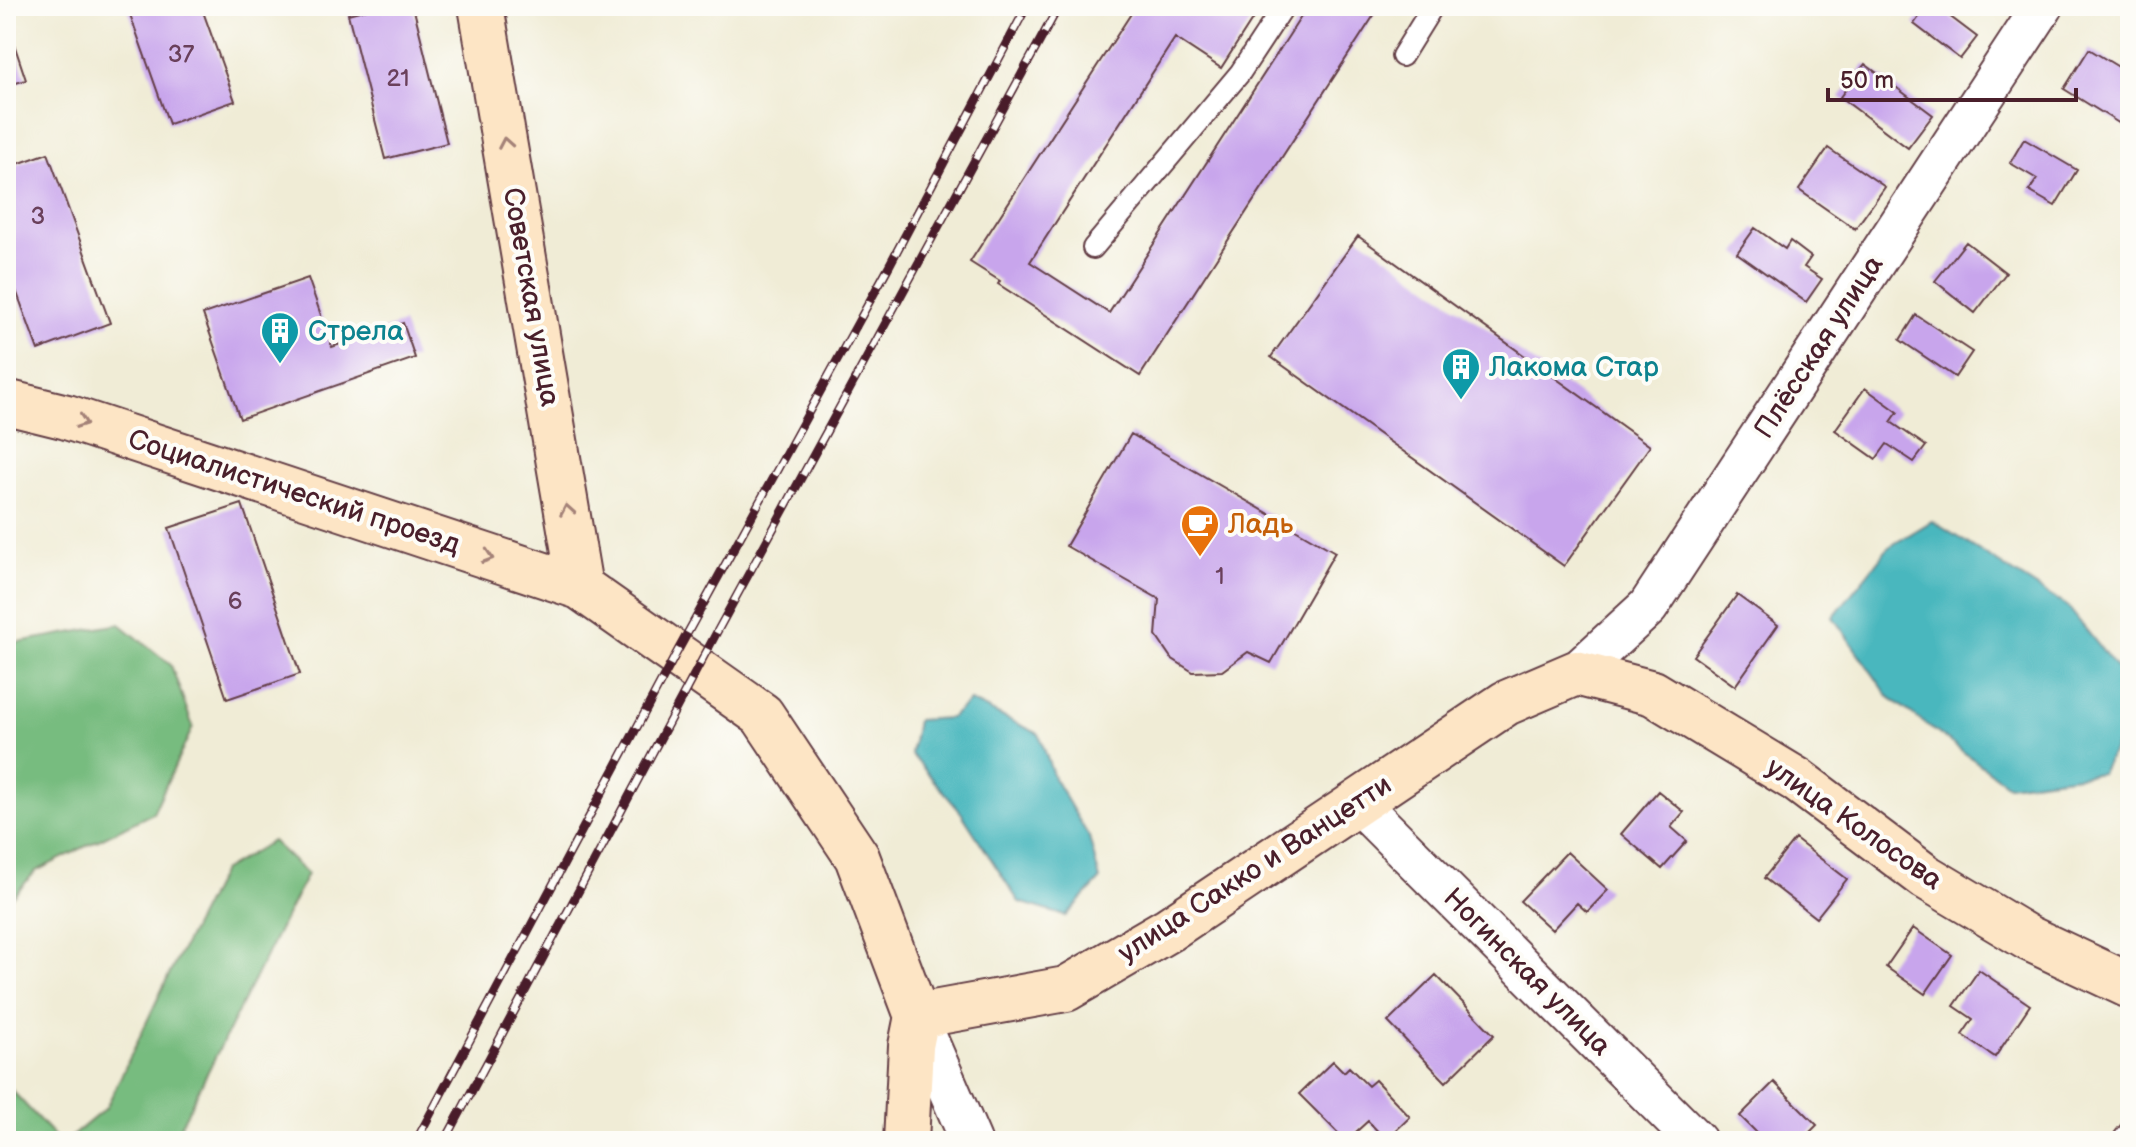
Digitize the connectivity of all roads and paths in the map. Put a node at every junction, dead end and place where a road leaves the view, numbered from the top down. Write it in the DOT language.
graph roads {
  1 [pos="481,6"];
  2 [pos="1284,6"];
  3 [pos="1433,6"];
  4 [pos="2043,6"];
  5 [pos="1402,56"];
  6 [pos="1093,248"];
  7 [pos="6,402"];
  8 [pos="580,587"];
  9 [pos="1576,673"];
  10 [pos="1358,803"];
  11 [pos="2130,986"];
  12 [pos="917,1016"];
  13 [pos="2130,1131"];
  14 [pos="906,1141"];
  15 [pos="971,1141"];
  16 [pos="1696,1141"];
  17 [pos="2122,1141"];
  8 -- 1 [label="main road, Советская улица, one-way"];
  2 -- 6 [label="lane"];
  3 -- 5 [label="lane"];
  4 -- 9 [label="street, Плёсская улица"];
  7 -- 8 [label="main road, Социалистический проезд, one-way"];
  8 -- 12 [label="main road, Социалистический проезд"];
  9 -- 10 [label="main road, улица Сакко и Ванцетти"];
  9 -- 11 [label="main road, улица Колосова"];
  10 -- 12 [label="main road, улица Сакко и Ванцетти"];
  10 -- 16 [label="street, Ногинская улица"];
  12 -- 14 [label="main road"];
  12 -- 15 [label="street"];
  13 -- 17 [label="lane"];
}
